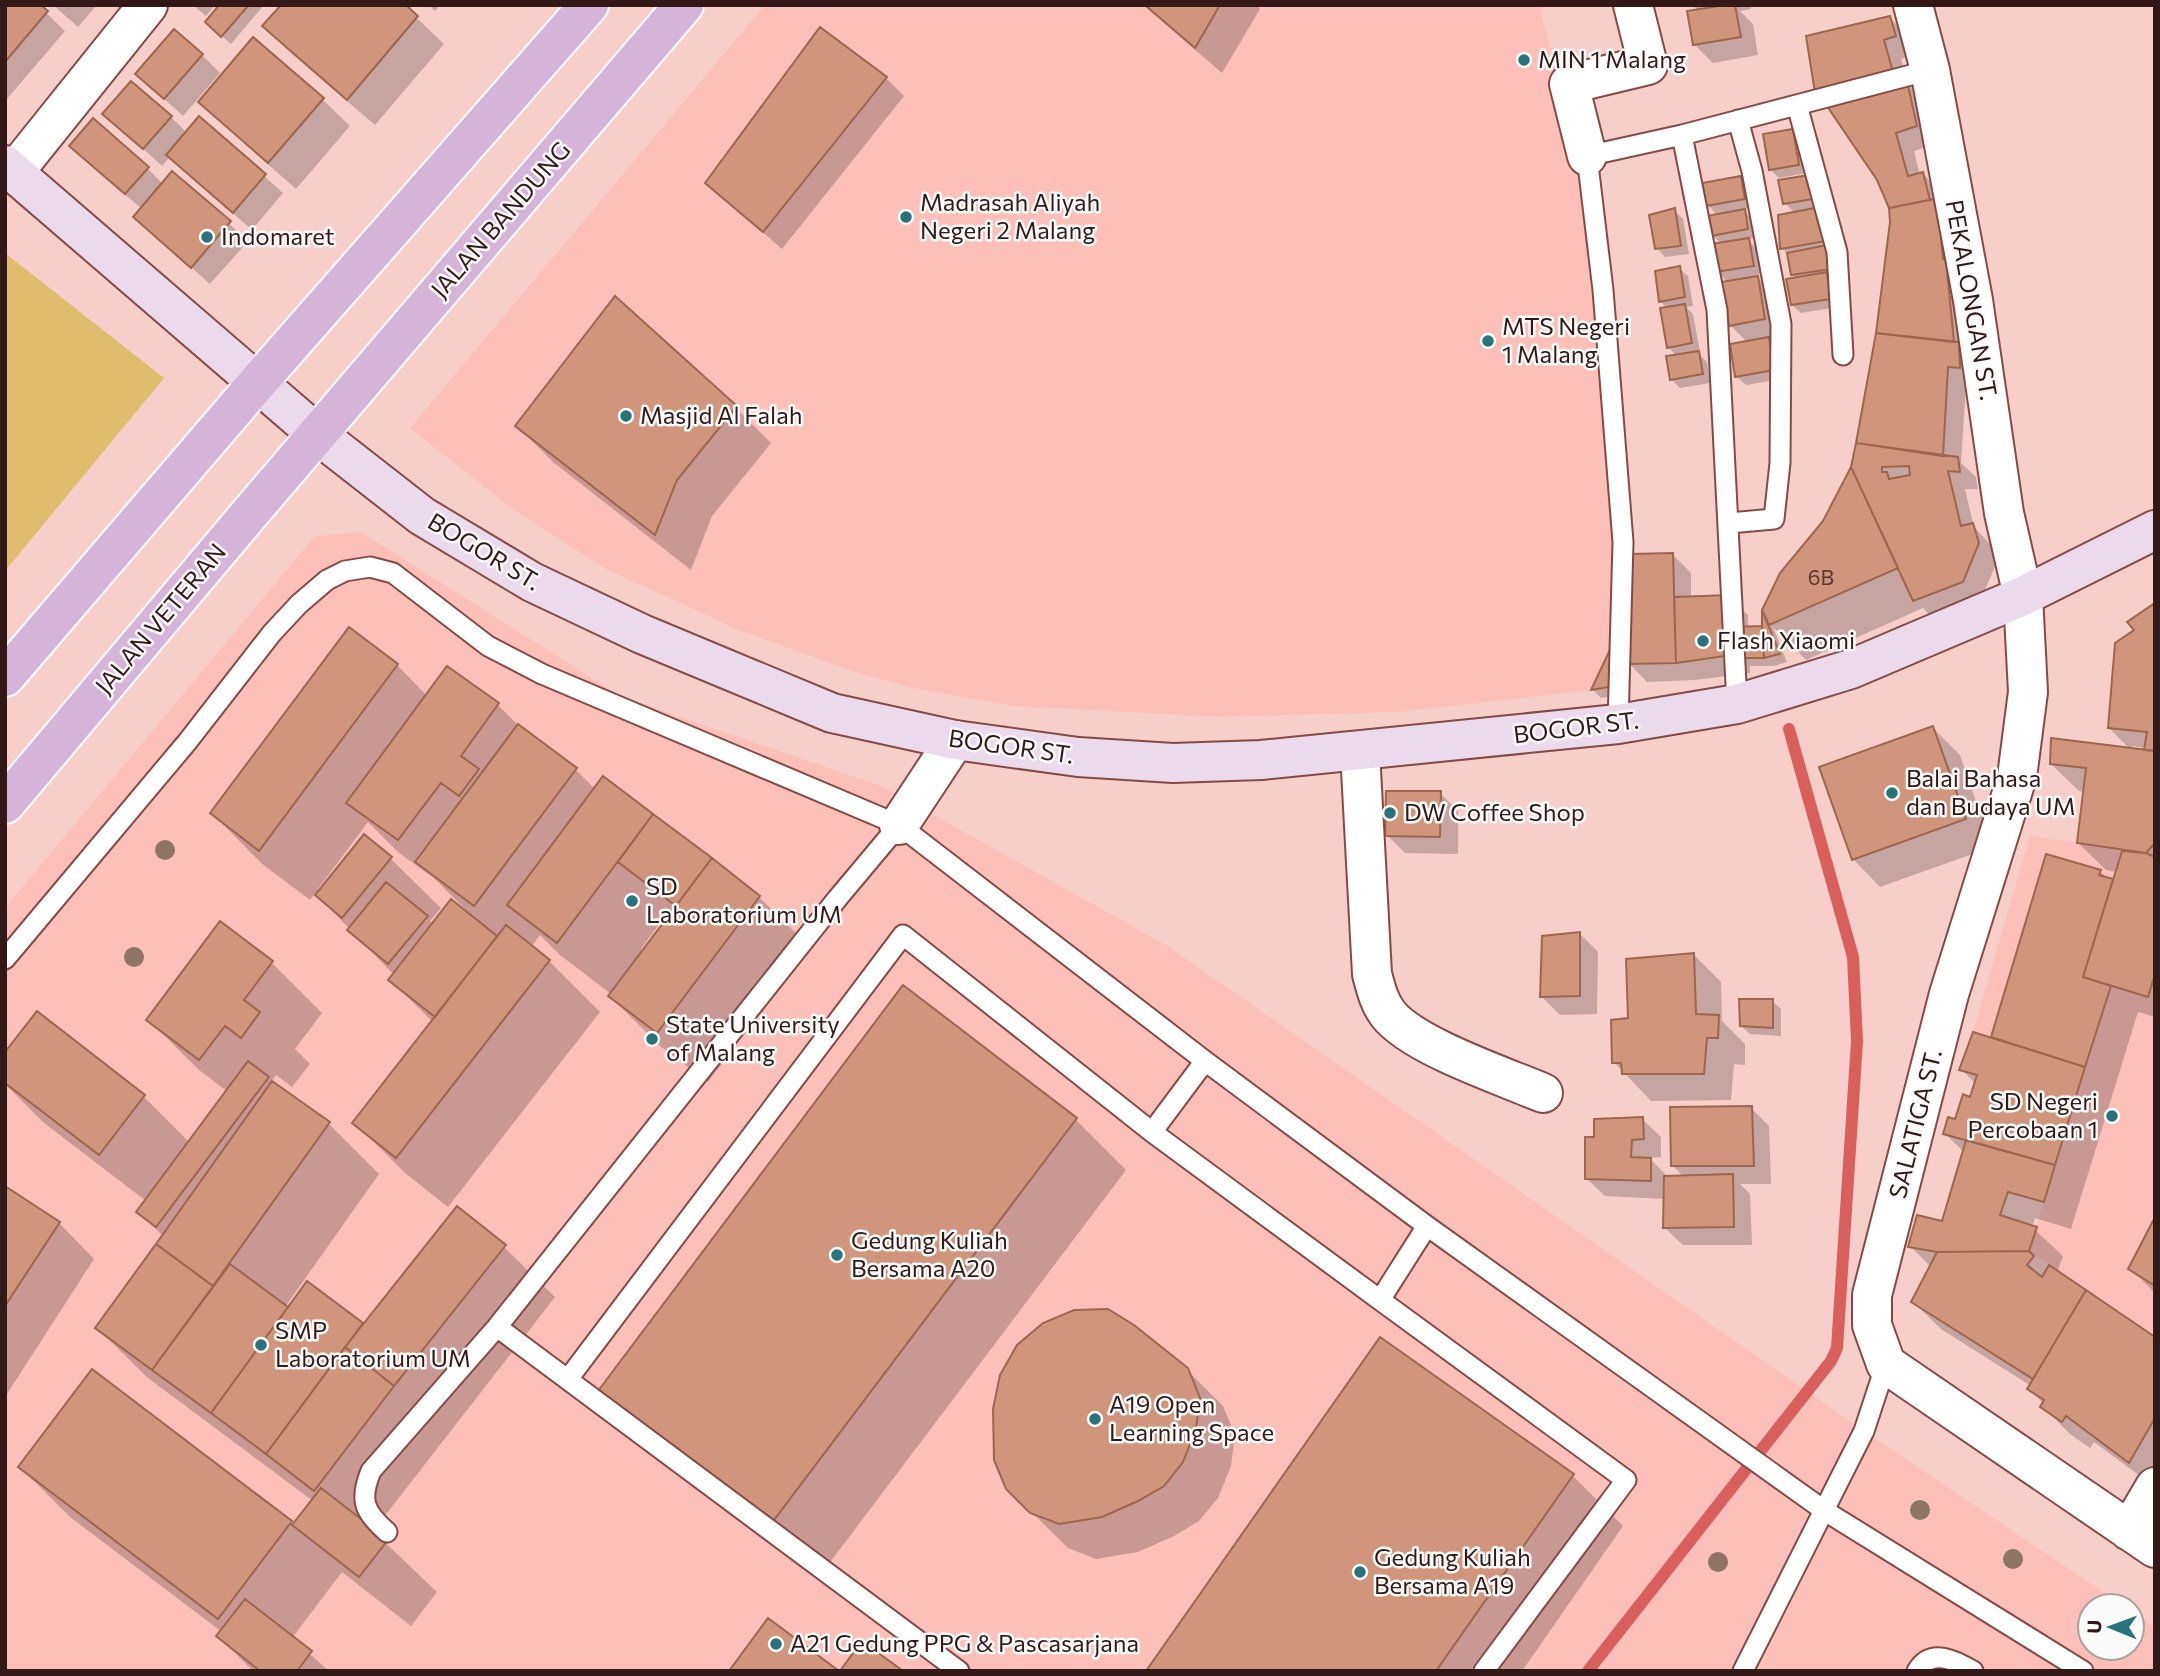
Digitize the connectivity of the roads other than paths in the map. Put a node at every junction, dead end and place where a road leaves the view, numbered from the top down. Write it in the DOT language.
graph roads {
  1 [pos="148,5"];
  2 [pos="589,5"];
  3 [pos="684,5"];
  4 [pos="1633,5"];
  5 [pos="1913,5"];
  6 [pos="1930,70"];
  7 [pos="1797,105"];
  8 [pos="1738,120"];
  9 [pos="1682,135"];
  10 [pos="1587,156"];
  11 [pos="9,169"];
  12 [pos="1843,355"];
  13 [pos="257,382"];
  14 [pos="317,434"];
  15 [pos="1729,523"];
  16 [pos="2155,530"];
  17 [pos="2023,596"];
  18 [pos="5,677"];
  19 [pos="1737,704"];
  20 [pos="1618,724"];
  21 [pos="955,740"];
  22 [pos="1360,751"];
  23 [pos="5,804"];
  24 [pos="899,825"];
  25 [pos="5,960"];
  26 [pos="1205,1061"];
  27 [pos="1543,1093"];
  28 [pos="1152,1132"];
  29 [pos="1427,1226"];
  30 [pos="1380,1300"];
  31 [pos="497,1327"];
  32 [pos="1886,1364"];
  33 [pos="568,1379"];
  34 [pos="2155,1487"];
  35 [pos="1825,1511"];
  36 [pos="387,1532"];
  37 [pos="2142,1540"];
  38 [pos="959,1671"];
  39 [pos="1484,1671"];
  40 [pos="1743,1671"];
  41 [pos="1917,1671"];
  42 [pos="1973,1671"];
  43 [pos="2083,1671"];
  1 -- 11 [label="street"];
  2 -- 13 [label="main road"];
  3 -- 14 [label="main road, JALAN BANDUNG"];
  4 -- 10 [label="street"];
  5 -- 6 [label="street, PEKALONGAN ST."];
  6 -- 7 [label="lane"];
  6 -- 17 [label="street, PEKALONGAN ST."];
  7 -- 8 [label="lane"];
  7 -- 12 [label="lane"];
  8 -- 9 [label="lane"];
  8 -- 15 [label="lane"];
  9 -- 10 [label="lane"];
  9 -- 15 [label="lane"];
  10 -- 20 [label="lane"];
  11 -- 13 [label="main road, BOGOR ST."];
  13 -- 14 [label="main road, BOGOR ST."];
  13 -- 18 [label="main road"];
  14 -- 21 [label="main road, BOGOR ST."];
  14 -- 23 [label="main road, JALAN VETERAN"];
  15 -- 19 [label="lane"];
  16 -- 17 [label="main road, BOGOR ST."];
  17 -- 19 [label="main road, BOGOR ST."];
  17 -- 32 [label="street, SALATIGA ST."];
  19 -- 20 [label="main road, BOGOR ST."];
  20 -- 22 [label="main road, BOGOR ST."];
  21 -- 22 [label="main road, BOGOR ST."];
  21 -- 24 [label="street"];
  22 -- 27 [label="street"];
  24 -- 25 [label="lane"];
  24 -- 26 [label="lane"];
  24 -- 31 [label="lane"];
  26 -- 28 [label="lane"];
  26 -- 29 [label="lane"];
  28 -- 30 [label="lane"];
  28 -- 33 [label="lane"];
  29 -- 30 [label="lane"];
  29 -- 35 [label="lane"];
  30 -- 39 [label="lane"];
  31 -- 33 [label="lane"];
  31 -- 36 [label="lane"];
  32 -- 35 [label="lane"];
  32 -- 37 [label="street"];
  33 -- 38 [label="lane"];
  34 -- 37 [label="street"];
  35 -- 40 [label="lane"];
  35 -- 43 [label="lane"];
  41 -- 42 [label="lane"];
}
